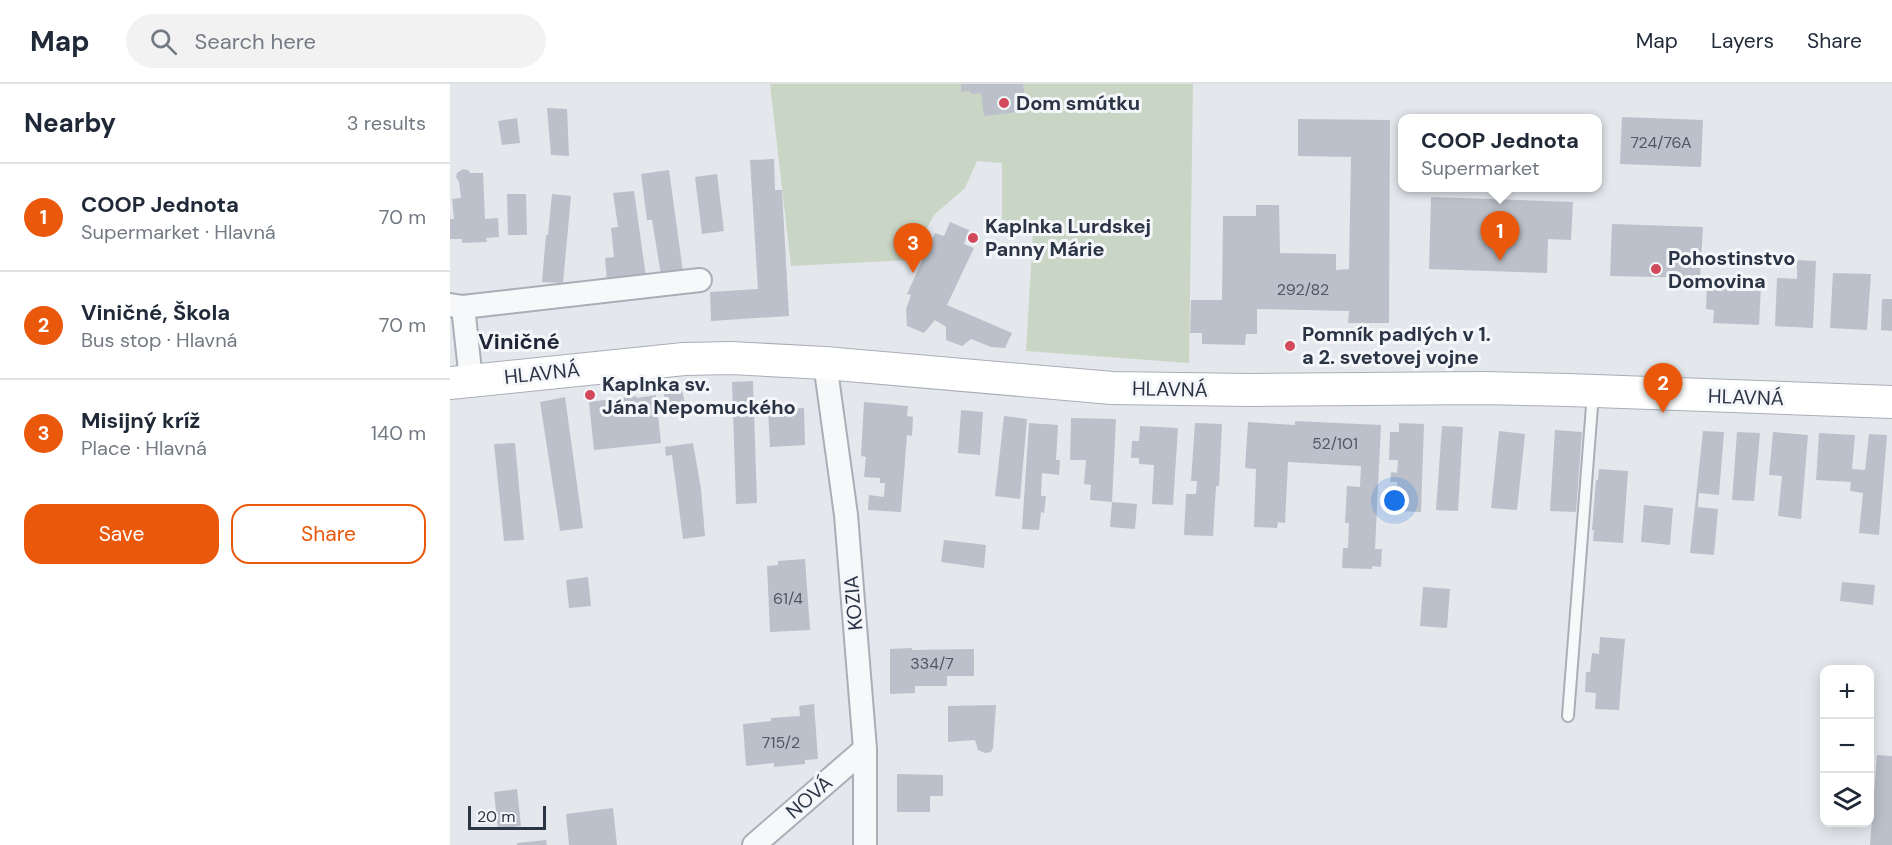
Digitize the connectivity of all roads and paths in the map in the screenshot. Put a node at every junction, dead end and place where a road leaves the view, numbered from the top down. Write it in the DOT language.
graph roads {
  1 [pos="700,280"];
  2 [pos="456,306"];
  3 [pos="825,363"];
  4 [pos="460,382"];
  5 [pos="1594,390"];
  6 [pos="1892,402"];
  7 [pos="1568,716"];
  8 [pos="865,749"];
  9 [pos="754,845"];
  10 [pos="865,845"];
  1 -- 2 [label="street"];
  2 -- 4 [label="street"];
  3 -- 4 [label="main road, HLAVNÁ"];
  3 -- 5 [label="main road, HLAVNÁ"];
  3 -- 8 [label="street, KOZIA"];
  5 -- 6 [label="main road, HLAVNÁ"];
  5 -- 7 [label="lane"];
  8 -- 9 [label="street, NOVÁ"];
  8 -- 10 [label="street, KOZIA"];
}
